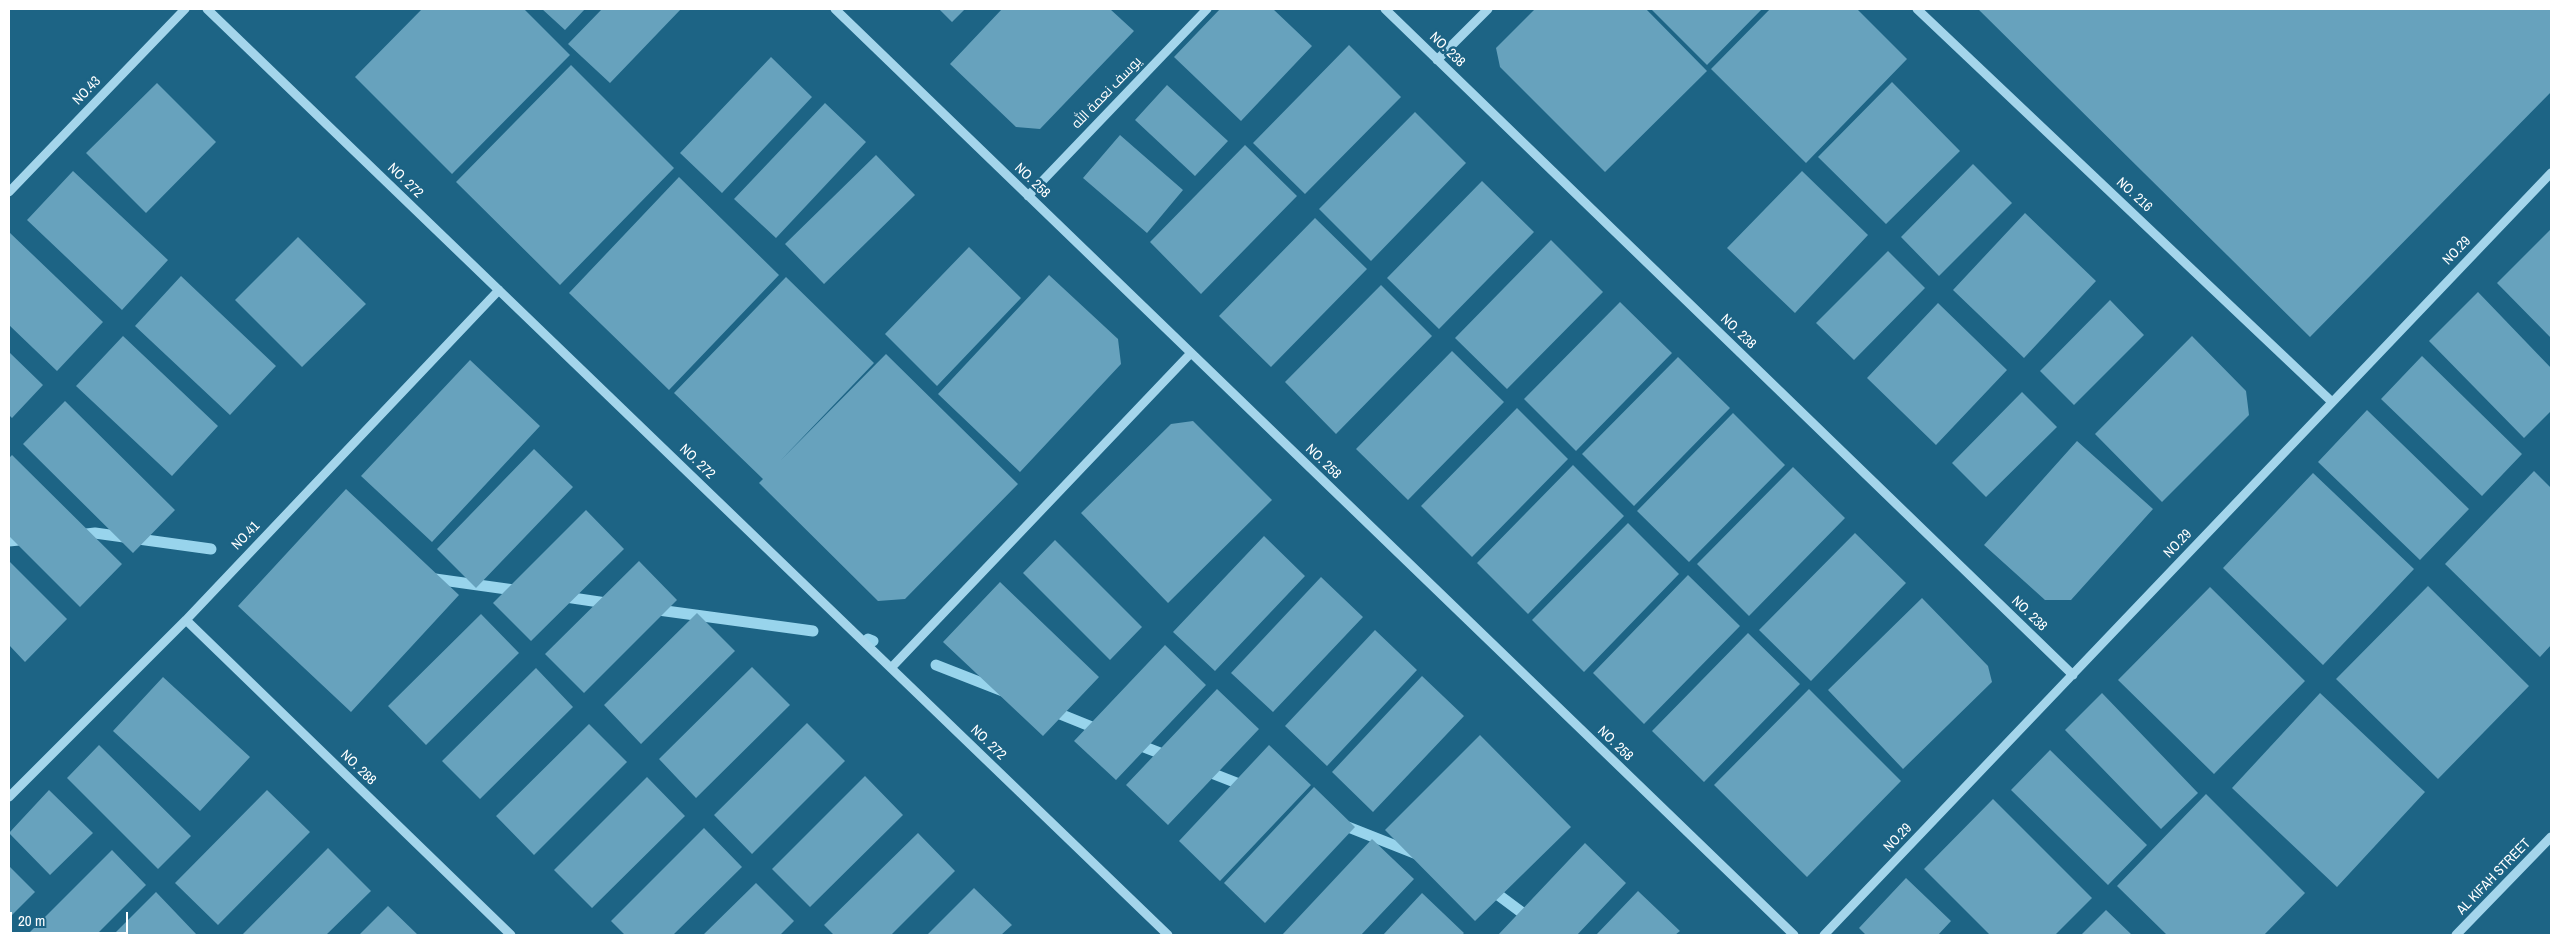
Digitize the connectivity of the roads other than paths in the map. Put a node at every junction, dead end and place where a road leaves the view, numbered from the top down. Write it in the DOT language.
graph roads {
  1 [pos="185,9"];
  2 [pos="207,9"];
  3 [pos="835,9"];
  4 [pos="1207,9"];
  5 [pos="1385,9"];
  6 [pos="1488,9"];
  7 [pos="1917,9"];
  8 [pos="1437,60"];
  9 [pos="2551,172"];
  10 [pos="9,192"];
  11 [pos="1028,196"];
  12 [pos="499,290"];
  13 [pos="1191,353"];
  14 [pos="2332,402"];
  15 [pos="186,620"];
  16 [pos="891,668"];
  17 [pos="2073,675"];
  18 [pos="9,797"];
  19 [pos="2551,837"];
  20 [pos="511,935"];
  21 [pos="1168,935"];
  22 [pos="1794,935"];
  23 [pos="1824,935"];
  24 [pos="2456,935"];
  1 -- 10 [label="street, NO.43"];
  2 -- 12 [label="street, NO. 272"];
  3 -- 11 [label="street, NO. 258"];
  4 -- 11 [label="street, يوسف نعمة الله"];
  5 -- 8 [label="street, NO. 238"];
  6 -- 8 [label="street"];
  7 -- 14 [label="street, NO. 216"];
  8 -- 17 [label="street, NO. 238"];
  9 -- 14 [label="street, NO.29"];
  11 -- 13 [label="street, NO. 258"];
  12 -- 15 [label="street, NO.41"];
  12 -- 16 [label="street, NO. 272"];
  13 -- 16 [label="street"];
  13 -- 22 [label="street, NO. 258"];
  14 -- 17 [label="street, NO.29"];
  15 -- 18 [label="street, NO.41"];
  15 -- 20 [label="street, NO. 288"];
  16 -- 21 [label="street, NO. 272"];
  17 -- 23 [label="street, NO.29"];
  19 -- 24 [label="street, AL KIFAH STREET"];
}
